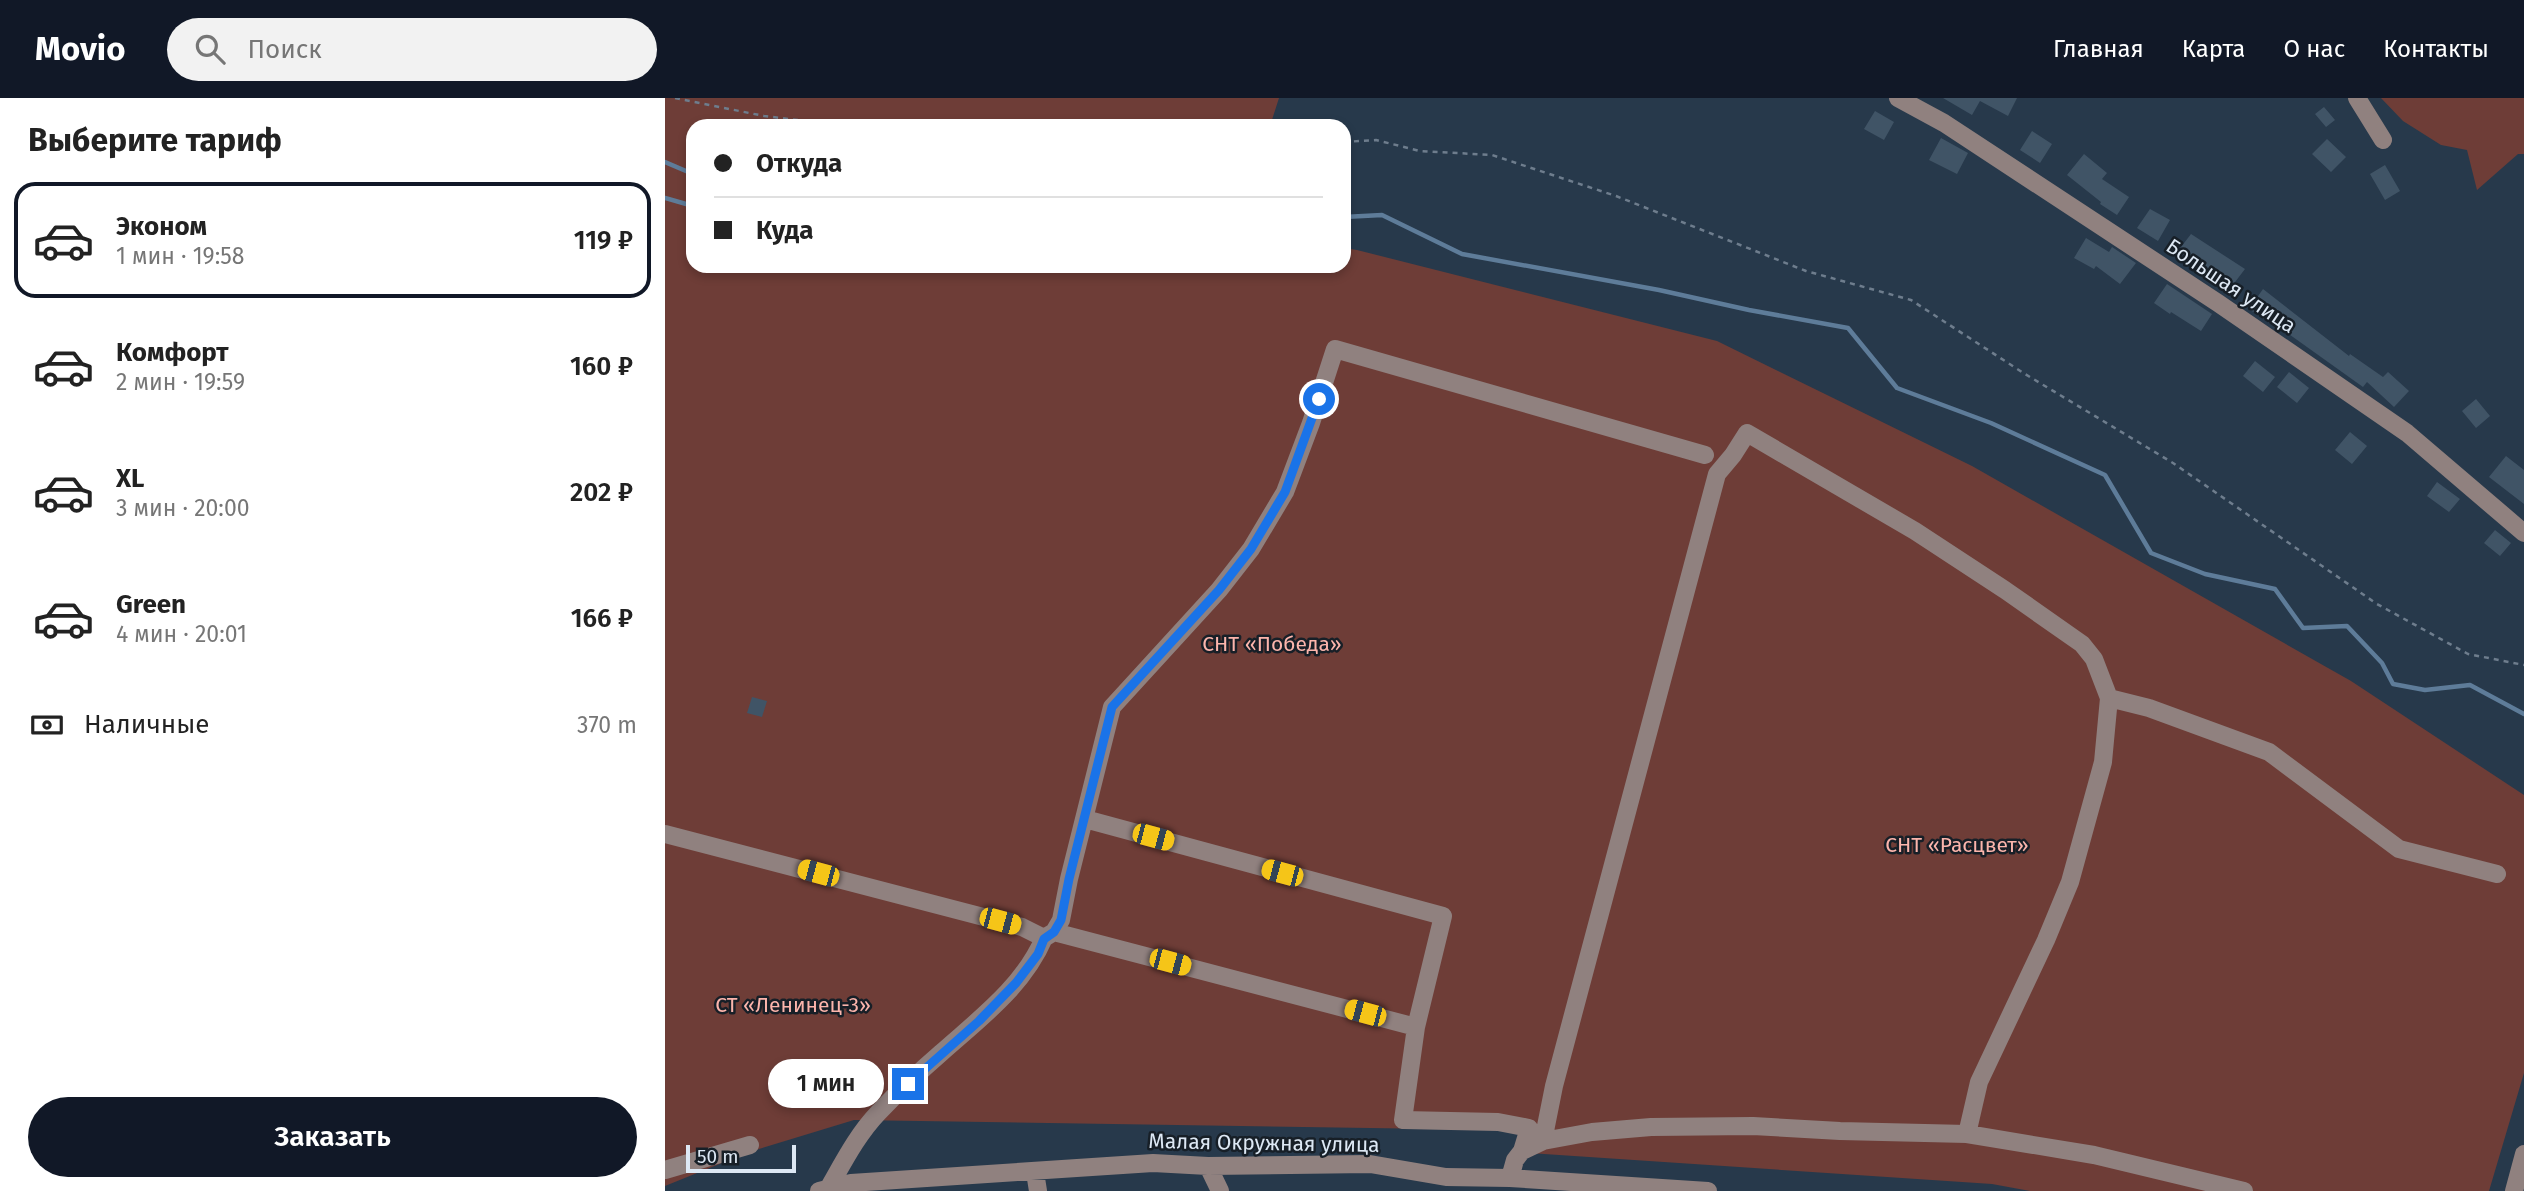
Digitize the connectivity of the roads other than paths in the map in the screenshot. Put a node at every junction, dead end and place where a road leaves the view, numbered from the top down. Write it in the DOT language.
graph roads {
  1 [pos="1898,98"];
  2 [pos="2357,98"];
  3 [pos="2383,140"];
  4 [pos="1705,456"];
  5 [pos="2524,533"];
  6 [pos="2109,698"];
  7 [pos="1084,818"];
  8 [pos="665,834"];
  9 [pos="2497,874"];
  10 [pos="1049,935"];
  11 [pos="1416,1027"];
  12 [pos="1967,1134"];
  13 [pos="1543,1140"];
  14 [pos="750,1145"];
  15 [pos="1522,1151"];
  16 [pos="2524,1154"];
  17 [pos="1208,1166"];
  18 [pos="665,1170"];
  19 [pos="1035,1172"];
  20 [pos="1510,1178"];
  21 [pos="1446,1184"];
  22 [pos="909,1185"];
  23 [pos="1611,1188"];
  24 [pos="823,1190"];
  25 [pos="1038,1191"];
  26 [pos="1220,1191"];
  27 [pos="1708,1191"];
  28 [pos="2244,1191"];
  29 [pos="2514,1191"];
  1 -- 5 [label="street, Большая улица"];
  2 -- 3 [label="street"];
  4 -- 7 [label="street"];
  6 -- 9 [label="street"];
  6 -- 12 [label="street"];
  6 -- 13 [label="street"];
  7 -- 10 [label="street"];
  7 -- 11 [label="street"];
  8 -- 10 [label="street"];
  10 -- 11 [label="street"];
  10 -- 24 [label="street"];
  11 -- 15 [label="street"];
  12 -- 13 [label="street"];
  12 -- 28 [label="street"];
  13 -- 15 [label="street"];
  14 -- 18 [label="street"];
  15 -- 20 [label="street"];
  16 -- 29 [label="street"];
  17 -- 19 [label="street, Малая Окружная улица"];
  17 -- 21 [label="street, Малая Окружная улица"];
  17 -- 26 [label="street"];
  19 -- 22 [label="street, Малая Окружная улица"];
  19 -- 25 [label="street"];
  20 -- 21 [label="street, Малая Окружная улица"];
  20 -- 23 [label="street, Малая Окружная улица"];
  22 -- 24 [label="street, Малая Окружная улица"];
  23 -- 27 [label="street, Малая Окружная улица"];
}
